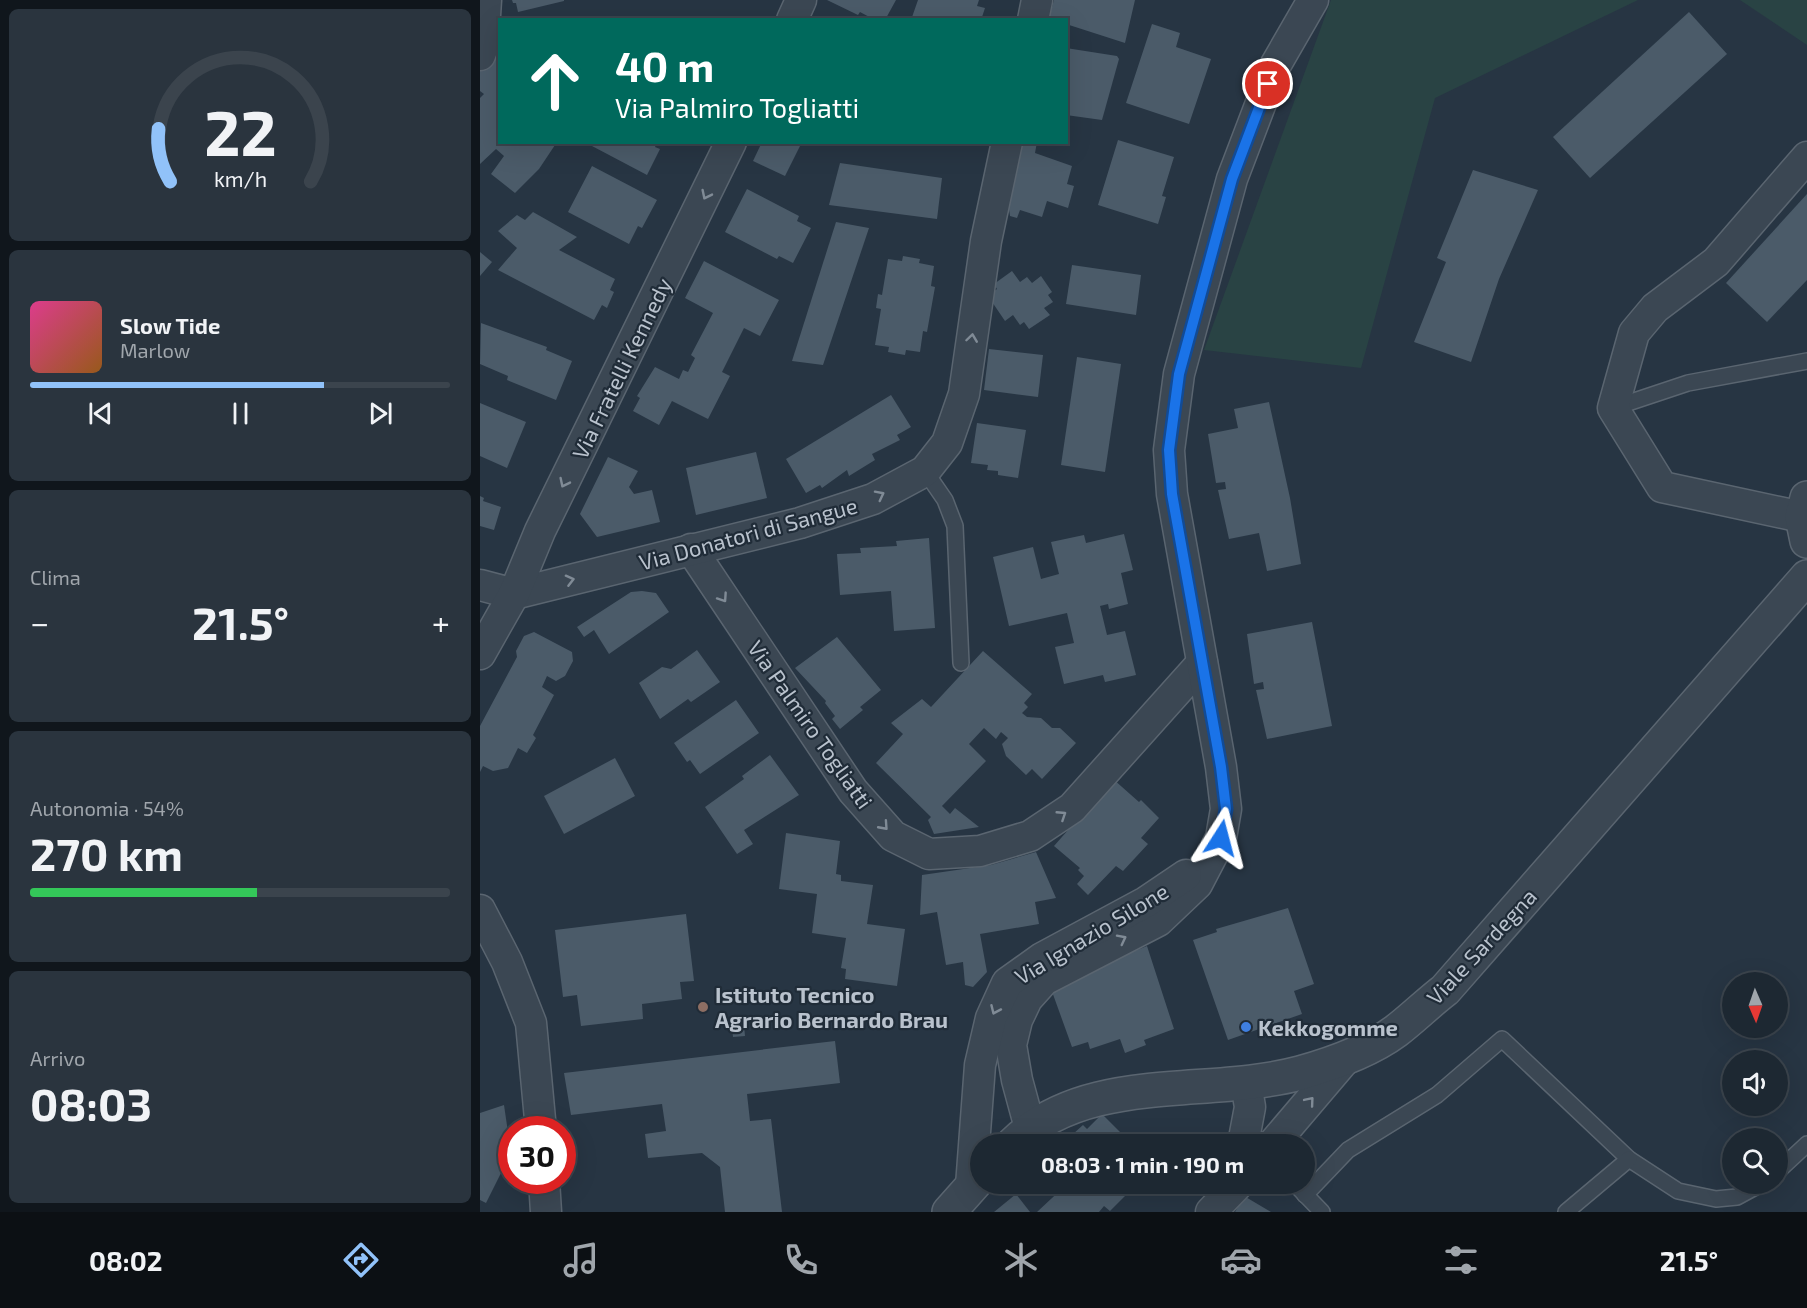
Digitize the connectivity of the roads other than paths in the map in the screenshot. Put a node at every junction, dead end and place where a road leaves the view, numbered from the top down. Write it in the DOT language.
graph roads {
  1 [pos="486,0"];
  2 [pos="801,0"];
  3 [pos="1037,0"];
  4 [pos="1313,0"];
  5 [pos="793,18"];
  6 [pos="1033,18"];
  7 [pos="480,55"];
  8 [pos="730,144"];
  9 [pos="1007,144"];
  10 [pos="1807,157"];
  11 [pos="1807,361"];
  12 [pos="1613,408"];
  13 [pos="924,471"];
  14 [pos="1805,519"];
  15 [pos="691,549"];
  16 [pos="1807,577"];
  17 [pos="480,585"];
  18 [pos="514,594"];
  19 [pos="480,654"];
  20 [pos="961,663"];
  21 [pos="1202,663"];
  22 [pos="1221,838"];
  23 [pos="480,910"];
  24 [pos="1347,1058"];
  25 [pos="1246,1083"];
  26 [pos="540,1116"];
  27 [pos="978,1134"];
  28 [pos="1021,1134"];
  29 [pos="1025,1134"];
  30 [pos="1245,1134"];
  31 [pos="1282,1134"];
  32 [pos="1802,1149"];
  33 [pos="1629,1159"];
  34 [pos="1788,1162"];
  35 [pos="1315,1177"];
  36 [pos="970,1188"];
  37 [pos="545,1194"];
  38 [pos="1305,1194"];
  39 [pos="1743,1194"];
  40 [pos="546,1212"];
  41 [pos="949,1212"];
  42 [pos="1322,1212"];
  43 [pos="1566,1212"];
  1 -- 7 [label="street"];
  2 -- 5 [label="street"];
  3 -- 6 [label="street"];
  4 -- 21 [label="street"];
  8 -- 18 [label="street, Via Fratelli Kennedy, one-way"];
  13 -- 9 [label="street, Via Donatori di Sangue, one-way"];
  10 -- 12 [label="street"];
  11 -- 12 [label="lane"];
  12 -- 14 [label="street"];
  15 -- 13 [label="street, Via Donatori di Sangue, one-way"];
  13 -- 20 [label="lane"];
  18 -- 15 [label="street, Via Donatori di Sangue, one-way"];
  15 -- 21 [label="street, Via Palmiro Togliatti, one-way"];
  16 -- 24 [label="street, Viale Sardegna"];
  17 -- 18 [label="street"];
  18 -- 19 [label="street, Via Fratelli Kennedy"];
  21 -- 22 [label="street, Via Ignazio Silone"];
  22 -- 27 [label="street, Via Ignazio Silone, one-way"];
  28 -- 22 [label="street, Via Ignazio Silone, one-way"];
  23 -- 26 [label="street"];
  24 -- 25 [label="street, Viale Sardegna"];
  31 -- 24 [label="street, one-way"];
  25 -- 29 [label="street, Viale Sardegna"];
  25 -- 30 [label="street"];
  32 -- 34 [label="lane"];
  33 -- 35 [label="lane"];
  33 -- 39 [label="lane"];
  33 -- 43 [label="lane"];
  36 -- 41 [label="street"];
  37 -- 40 [label="street"];
  38 -- 42 [label="lane"];
}
